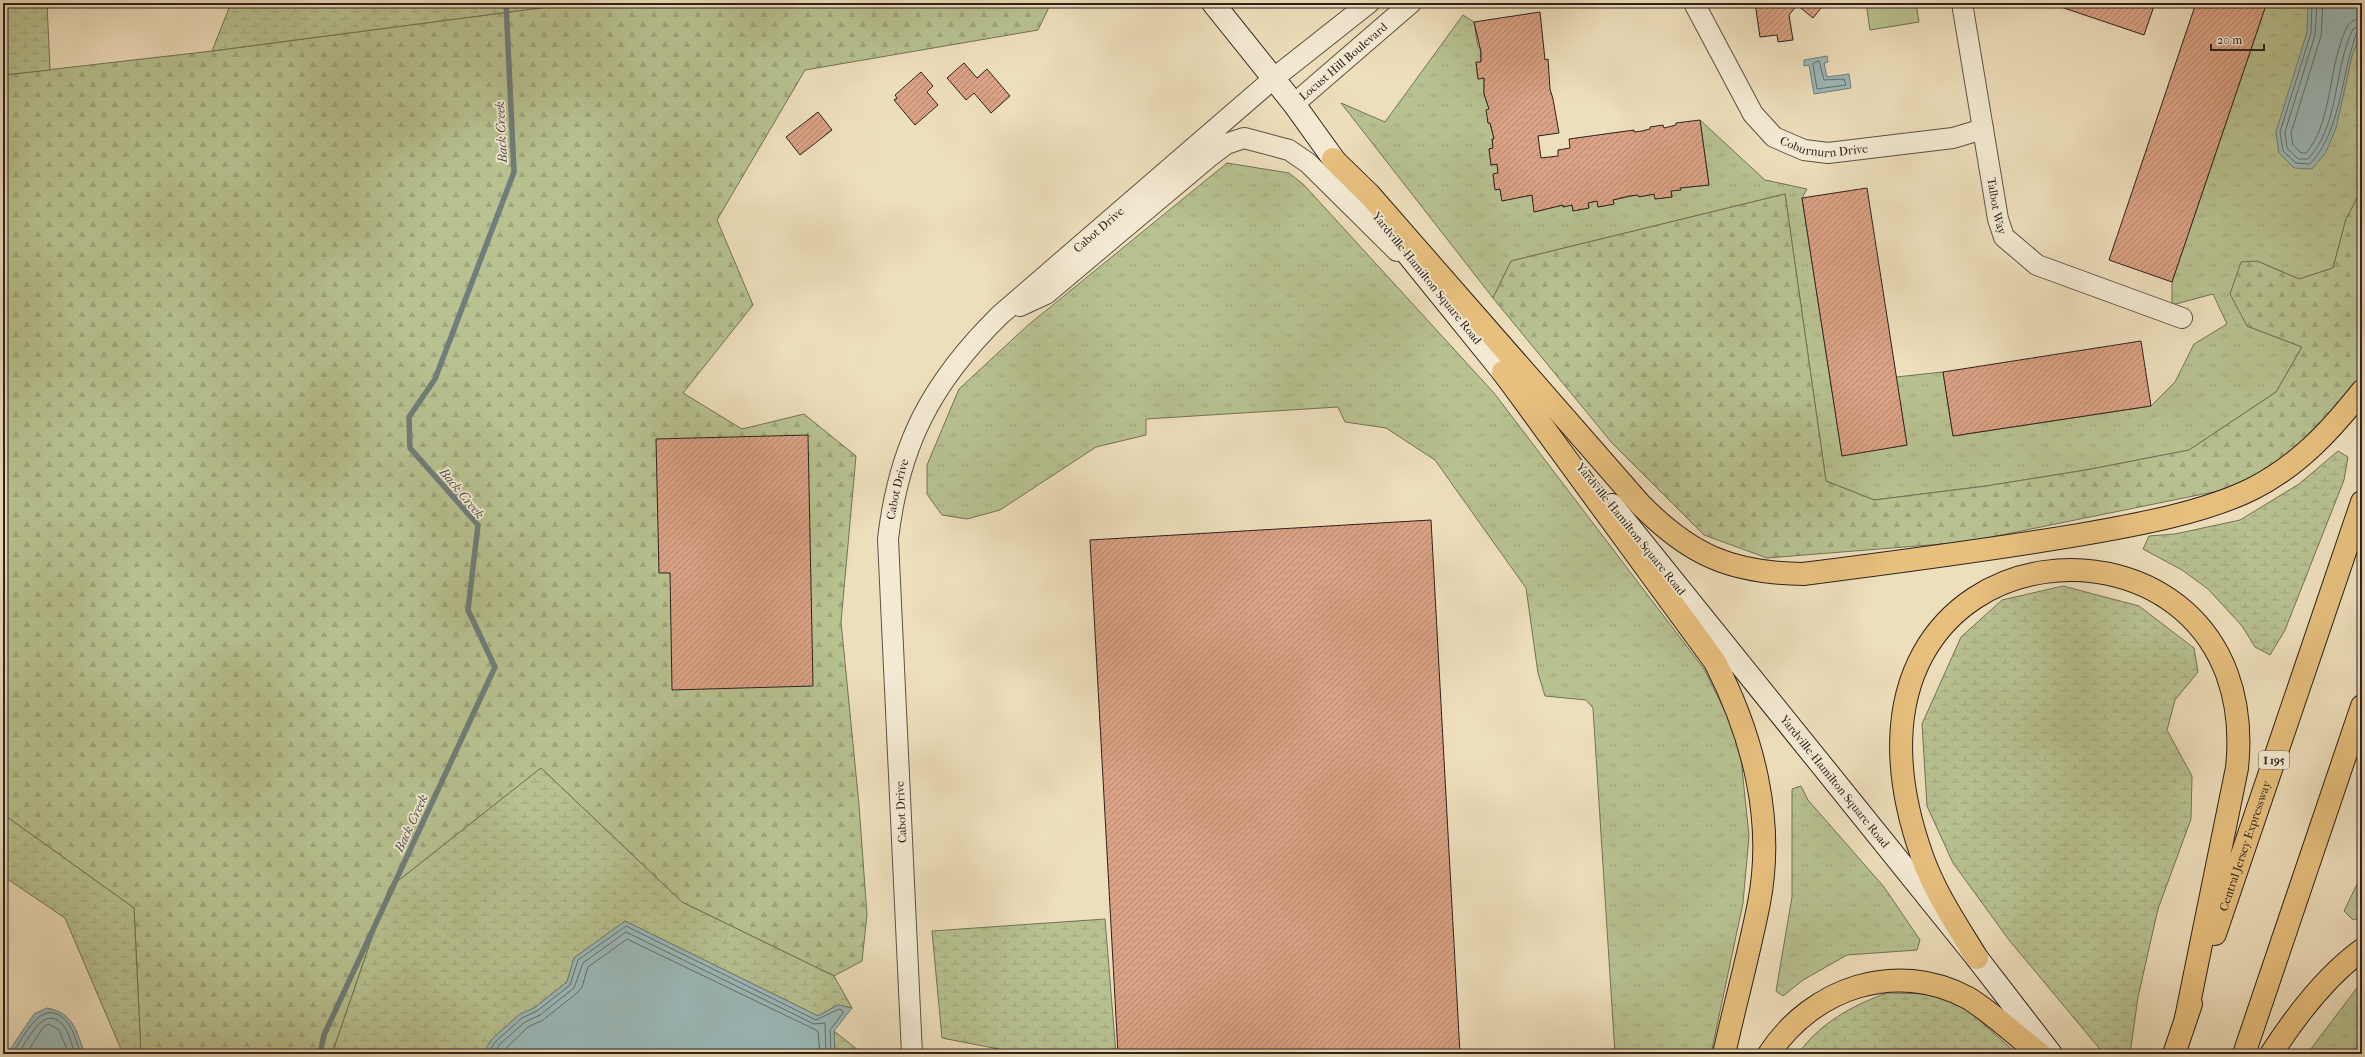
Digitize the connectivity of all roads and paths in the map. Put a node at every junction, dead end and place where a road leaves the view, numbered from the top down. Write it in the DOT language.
graph roads {
  1 [pos="1213,3"];
  2 [pos="1369,3"];
  3 [pos="1411,3"];
  4 [pos="1694,3"];
  5 [pos="1962,3"];
  6 [pos="1273,79"];
  7 [pos="1294,104"];
  8 [pos="1983,129"];
  9 [pos="1333,159"];
  10 [pos="1428,281"];
  11 [pos="1000,315"];
  12 [pos="2182,318"];
  13 [pos="1503,372"];
  14 [pos="2362,391"];
  15 [pos="2362,502"];
  16 [pos="2362,706"];
  17 [pos="2362,950"];
  18 [pos="1977,958"];
  19 [pos="2186,1018"];
  20 [pos="912,1054"];
  21 [pos="1724,1054"];
  22 [pos="1768,1054"];
  23 [pos="2040,1054"];
  24 [pos="2051,1054"];
  25 [pos="2174,1054"];
  26 [pos="2244,1054"];
  27 [pos="2271,1054"];
  1 -- 6 [label="street, Yardville-Hamilton Square Road"];
  2 -- 6 [label="street"];
  3 -- 7 [label="street, Locust Hill Boulevard"];
  4 -- 8 [label="street, Coburnurn Drive"];
  5 -- 8 [label="street, Talbot Way"];
  6 -- 7 [label="street, Yardville-Hamilton Square Road"];
  6 -- 11 [label="street, Cabot Drive"];
  7 -- 9 [label="street, Yardville-Hamilton Square Road"];
  8 -- 12 [label="street, Talbot Way"];
  9 -- 10 [label="street, Yardville-Hamilton Square Road"];
  9 -- 14 [label="highway"];
  10 -- 11 [label="street"];
  10 -- 13 [label="street, Yardville-Hamilton Square Road"];
  11 -- 20 [label="street, Cabot Drive"];
  13 -- 18 [label="street, Yardville-Hamilton Square Road"];
  13 -- 21 [label="highway"];
  15 -- 19 [label="highway, Central Jersey Expressway / I 195"];
  16 -- 26 [label="highway"];
  17 -- 27 [label="highway"];
  18 -- 19 [label="highway"];
  18 -- 24 [label="street, Yardville-Hamilton Square Road"];
  19 -- 25 [label="highway, Central Jersey Expressway / I 195"];
  22 -- 23 [label="highway"];
}
